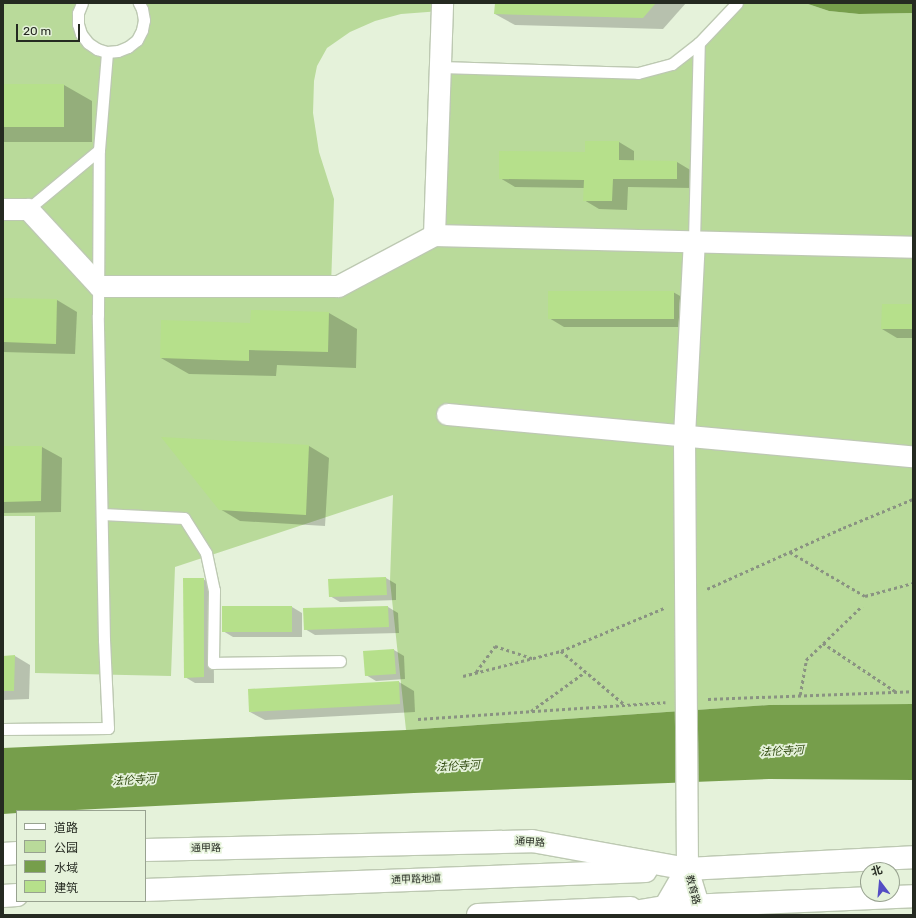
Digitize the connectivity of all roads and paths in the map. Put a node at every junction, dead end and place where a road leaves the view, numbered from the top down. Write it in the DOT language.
graph roads {
  1 [pos="82,3"];
  2 [pos="139,3"];
  3 [pos="442,3"];
  4 [pos="737,3"];
  5 [pos="699,43"];
  6 [pos="107,52"];
  7 [pos="440,67"];
  8 [pos="100,150"];
  9 [pos="3,209"];
  10 [pos="28,209"];
  11 [pos="434,235"];
  12 [pos="694,242"];
  13 [pos="913,247"];
  14 [pos="99,286"];
  15 [pos="447,414"];
  16 [pos="684,436"];
  17 [pos="913,456"];
  18 [pos="913,499"];
  19 [pos="102,514"];
  20 [pos="790,552"];
  21 [pos="913,583"];
  22 [pos="705,590"];
  23 [pos="669,606"];
  24 [pos="862,606"];
  25 [pos="823,643"];
  26 [pos="561,651"];
  27 [pos="534,658"];
  28 [pos="340,661"];
  29 [pos="585,672"];
  30 [pos="475,673"];
  31 [pos="463,676"];
  32 [pos="895,691"];
  33 [pos="800,695"];
  34 [pos="624,704"];
  35 [pos="531,711"];
  36 [pos="3,729"];
  37 [pos="146,850"];
  38 [pos="16,853"];
  39 [pos="3,854"];
  40 [pos="913,858"];
  41 [pos="687,869"];
  42 [pos="146,890"];
  43 [pos="16,895"];
  44 [pos="3,896"];
  45 [pos="913,896"];
  46 [pos="698,910"];
  47 [pos="665,911"];
  48 [pos="478,915"];
  49 [pos="616,915"];
  1 -- 6 [label="lane"];
  2 -- 6 [label="lane"];
  3 -- 7 [label="street"];
  4 -- 5 [label="lane"];
  5 -- 7 [label="lane"];
  5 -- 12 [label="lane"];
  6 -- 8 [label="lane"];
  7 -- 11 [label="street"];
  8 -- 10 [label="lane"];
  8 -- 14 [label="lane"];
  9 -- 10 [label="street"];
  10 -- 14 [label="street"];
  11 -- 12 [label="street"];
  11 -- 14 [label="street"];
  12 -- 13 [label="street"];
  12 -- 16 [label="street"];
  14 -- 19 [label="lane"];
  15 -- 16 [label="street"];
  16 -- 17 [label="street"];
  16 -- 41 [label="street"];
  18 -- 20 [label="path"];
  19 -- 28 [label="lane"];
  19 -- 36 [label="lane"];
  20 -- 21 [label="path"];
  20 -- 22 [label="path"];
  23 -- 26 [label="path"];
  24 -- 25 [label="path"];
  25 -- 32 [label="path"];
  25 -- 33 [label="path"];
  26 -- 27 [label="path"];
  26 -- 29 [label="path"];
  27 -- 30 [label="path"];
  27 -- 30 [label="path"];
  29 -- 34 [label="path"];
  29 -- 35 [label="path"];
  30 -- 31 [label="path"];
  37 -- 41 [label="main road, 通甲路"];
  38 -- 39 [label="main road"];
  40 -- 41 [label="main road, 通甲路"];
  41 -- 42 [label="main road, 通甲路地道"];
  41 -- 46 [label="main road, 教育路"];
  41 -- 47 [label="main road, 教育路"];
  43 -- 44 [label="main road"];
  45 -- 46 [label="main road"];
  46 -- 47 [label="main road"];
  47 -- 48 [label="main road"];
  47 -- 49 [label="main road"];
}
